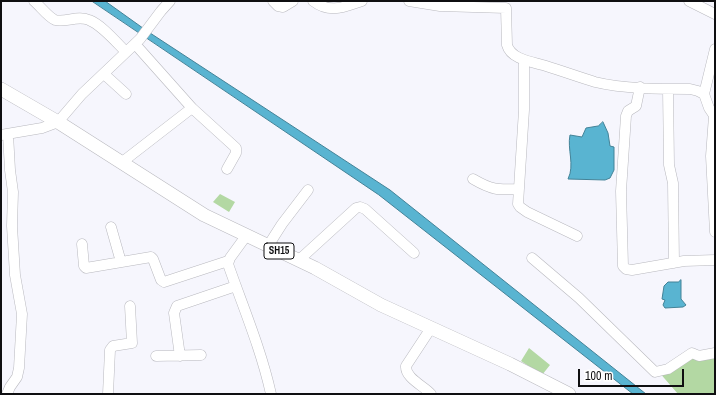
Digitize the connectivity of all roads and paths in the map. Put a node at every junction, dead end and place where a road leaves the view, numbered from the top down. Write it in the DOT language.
graph roads {
  1 [pos="34,1"];
  2 [pos="170,1"];
  3 [pos="273,1"];
  4 [pos="294,1"];
  5 [pos="312,1"];
  6 [pos="362,1"];
  7 [pos="409,1"];
  8 [pos="689,1"];
  9 [pos="422,2"];
  10 [pos="507,4"];
  11 [pos="715,14"];
  12 [pos="138,41"];
  13 [pos="715,49"];
  14 [pos="126,52"];
  15 [pos="524,60"];
  16 [pos="104,74"];
  17 [pos="640,87"];
  18 [pos="1,89"];
  19 [pos="668,89"];
  20 [pos="126,94"];
  21 [pos="704,94"];
  22 [pos="192,108"];
  23 [pos="714,117"];
  24 [pos="58,122"];
  25 [pos="4,134"];
  26 [pos="122,163"];
  27 [pos="227,169"];
  28 [pos="473,179"];
  29 [pos="518,189"];
  30 [pos="308,190"];
  31 [pos="111,227"];
  32 [pos="715,232"];
  33 [pos="246,236"];
  34 [pos="577,236"];
  35 [pos="82,244"];
  36 [pos="268,246"];
  37 [pos="414,253"];
  38 [pos="532,258"];
  39 [pos="299,260"];
  40 [pos="715,260"];
  41 [pos="228,261"];
  42 [pos="121,262"];
  43 [pos="674,263"];
  44 [pos="236,286"];
  45 [pos="130,306"];
  46 [pos="431,328"];
  47 [pos="715,353"];
  48 [pos="201,355"];
  49 [pos="156,356"];
  50 [pos="180,356"];
  51 [pos="7,394"];
  52 [pos="108,394"];
  53 [pos="271,394"];
  54 [pos="431,394"];
  55 [pos="569,394"];
  1 -- 14 [label="street"];
  2 -- 12 [label="street"];
  3 -- 4 [label="street"];
  5 -- 6 [label="street"];
  7 -- 9 [label="street"];
  8 -- 11 [label="street"];
  9 -- 10 [label="street"];
  10 -- 15 [label="street"];
  12 -- 14 [label="street"];
  12 -- 22 [label="street"];
  13 -- 21 [label="street"];
  14 -- 16 [label="street"];
  15 -- 17 [label="street"];
  15 -- 29 [label="street"];
  16 -- 20 [label="street"];
  16 -- 24 [label="street"];
  17 -- 19 [label="street"];
  17 -- 43 [label="street"];
  18 -- 24 [label="main road, SH15"];
  19 -- 21 [label="street"];
  19 -- 43 [label="street"];
  21 -- 23 [label="street"];
  22 -- 26 [label="street"];
  22 -- 27 [label="street"];
  23 -- 32 [label="street"];
  24 -- 25 [label="street"];
  24 -- 26 [label="main road, SH15"];
  25 -- 51 [label="street"];
  26 -- 33 [label="main road, SH15"];
  28 -- 29 [label="street"];
  29 -- 34 [label="street"];
  30 -- 36 [label="street"];
  31 -- 42 [label="street"];
  33 -- 36 [label="main road, SH15"];
  33 -- 41 [label="street"];
  35 -- 42 [label="street"];
  36 -- 39 [label="main road, SH15"];
  37 -- 39 [label="street"];
  38 -- 47 [label="street"];
  39 -- 46 [label="main road, SH15"];
  40 -- 43 [label="street"];
  41 -- 42 [label="street"];
  41 -- 44 [label="street"];
  44 -- 50 [label="street"];
  44 -- 53 [label="street"];
  45 -- 52 [label="street"];
  46 -- 54 [label="street"];
  46 -- 55 [label="main road, SH15"];
  48 -- 50 [label="street"];
  49 -- 50 [label="street"];
}
